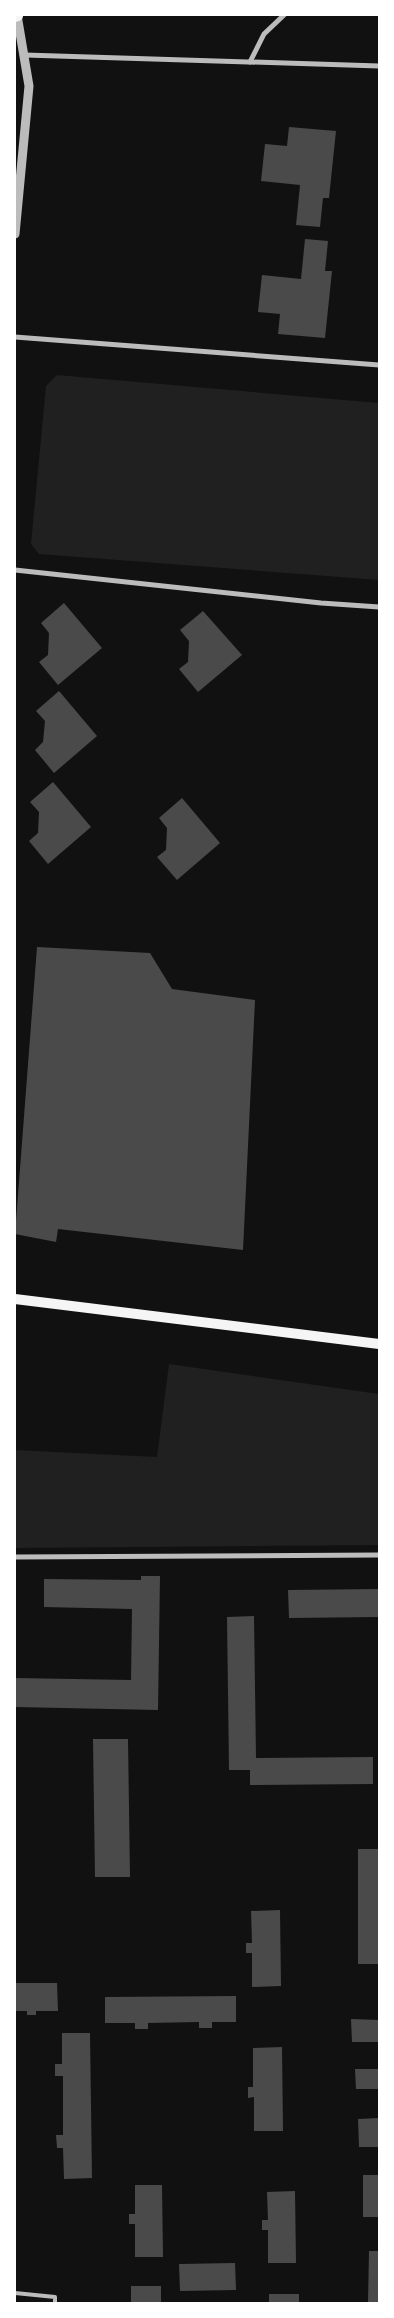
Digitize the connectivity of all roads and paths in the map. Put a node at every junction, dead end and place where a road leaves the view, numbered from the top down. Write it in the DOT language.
graph roads {
  1 [pos="284,15"];
  2 [pos="17,16"];
  3 [pos="25,55"];
  4 [pos="250,62"];
  5 [pos="379,66"];
  6 [pos="15,234"];
  7 [pos="15,337"];
  8 [pos="379,365"];
  9 [pos="15,570"];
  10 [pos="379,607"];
  11 [pos="15,1299"];
  12 [pos="379,1344"];
  13 [pos="379,1555"];
  14 [pos="15,1557"];
  15 [pos="15,2293"];
  16 [pos="55,2303"];
  1 -- 4 [label="street"];
  2 -- 3 [label="street"];
  3 -- 4 [label="street"];
  3 -- 6 [label="street"];
  4 -- 5 [label="street"];
  7 -- 8 [label="street"];
  9 -- 10 [label="street"];
  11 -- 12 [label="main road"];
  13 -- 14 [label="street"];
  15 -- 16 [label="lane"];
}
